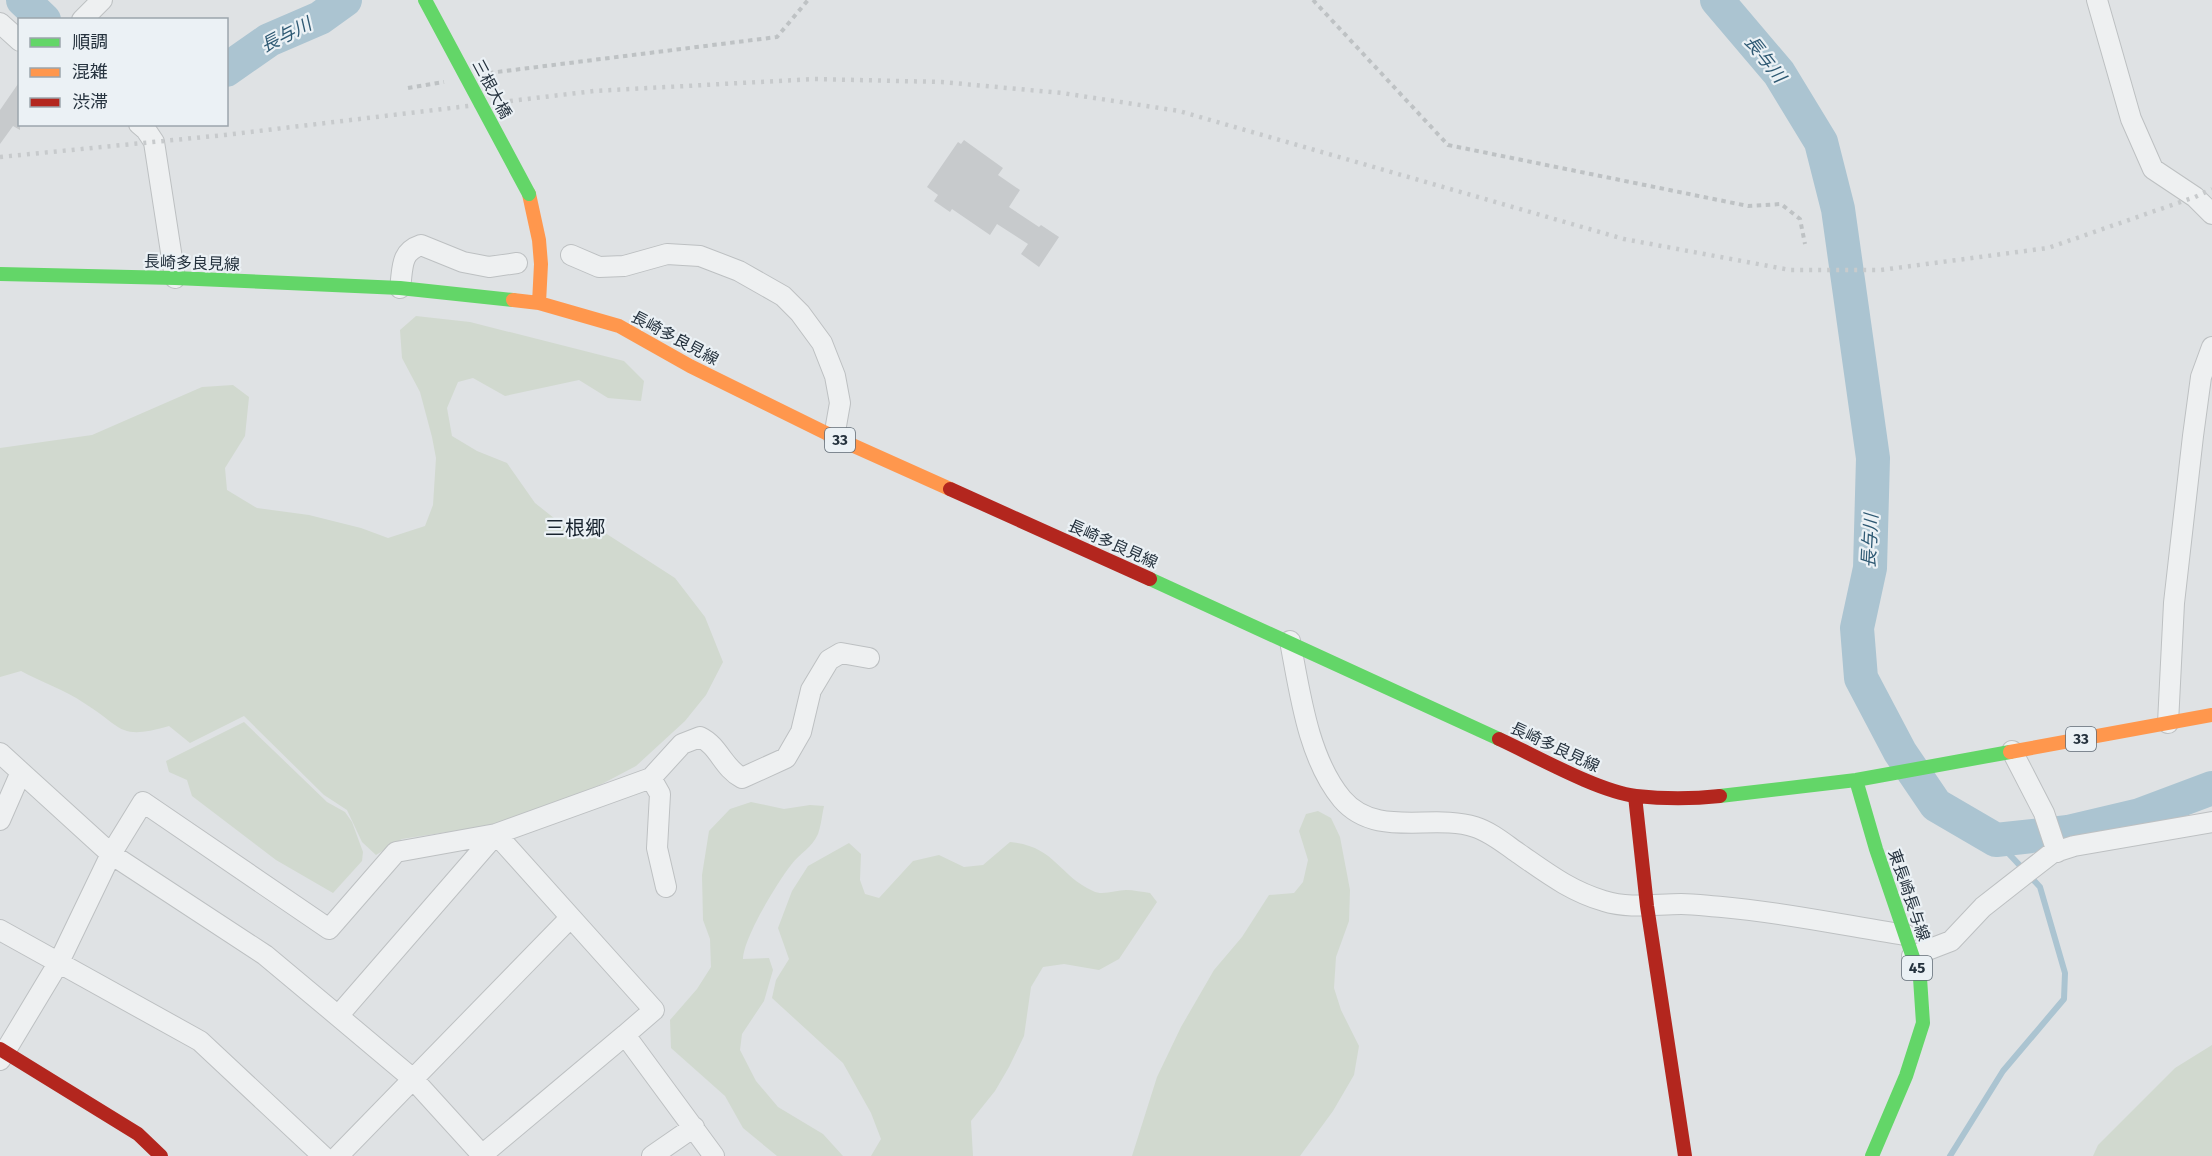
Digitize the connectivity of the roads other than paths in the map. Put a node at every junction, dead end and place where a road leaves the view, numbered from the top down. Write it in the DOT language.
graph roads {
  1 [pos="425,0"];
  2 [pos="2097,0"];
  3 [pos="0,23"];
  4 [pos="18,39"];
  5 [pos="141,126"];
  6 [pos="2212,214"];
  7 [pos="571,255"];
  8 [pos="517,263"];
  9 [pos="0,274"];
  10 [pos="175,278"];
  11 [pos="400,288"];
  12 [pos="539,303"];
  13 [pos="2212,347"];
  14 [pos="834,437"];
  15 [pos="1290,642"];
  16 [pos="869,658"];
  17 [pos="2212,715"];
  18 [pos="2168,723"];
  19 [pos="2013,751"];
  20 [pos="0,753"];
  21 [pos="21,772"];
  22 [pos="651,778"];
  23 [pos="1856,780"];
  24 [pos="1635,796"];
  25 [pos="0,820"];
  26 [pos="2212,822"];
  27 [pos="496,834"];
  28 [pos="2057,851"];
  29 [pos="111,854"];
  30 [pos="666,887"];
  31 [pos="1647,906"];
  32 [pos="570,918"];
  33 [pos="0,930"];
  34 [pos="1906,935"];
  35 [pos="1912,956"];
  36 [pos="59,962"];
  37 [pos="338,1016"];
  38 [pos="625,1035"];
  39 [pos="2,1054"];
  40 [pos="413,1078"];
  41 [pos="694,1127"];
  42 [pos="483,1155"];
  43 [pos="161,1156"];
  44 [pos="323,1156"];
  45 [pos="338,1156"];
  46 [pos="652,1156"];
  47 [pos="714,1156"];
  48 [pos="1685,1156"];
  49 [pos="1872,1156"];
  1 -- 12 [label="main road, 三根大橋, bridge"];
  2 -- 6 [label="street"];
  3 -- 4 [label="street"];
  5 -- 10 [label="street"];
  7 -- 14 [label="street"];
  8 -- 11 [label="street"];
  9 -- 10 [label="main road, 長崎多良見線 / 33"];
  10 -- 11 [label="main road, 長崎多良見線 / 33"];
  11 -- 12 [label="main road, 長崎多良見線 / 33"];
  12 -- 14 [label="main road, 長崎多良見線 / 33"];
  13 -- 18 [label="street"];
  14 -- 15 [label="main road, 長崎多良見線 / 33"];
  15 -- 24 [label="main road, 長崎多良見線 / 33"];
  15 -- 31 [label="street"];
  16 -- 22 [label="street"];
  17 -- 18 [label="main road, 長崎多良見線 / 33"];
  18 -- 19 [label="main road, 長崎多良見線 / 33"];
  19 -- 23 [label="main road, 長崎多良見線 / 33"];
  19 -- 28 [label="street"];
  20 -- 21 [label="street"];
  21 -- 25 [label="street"];
  21 -- 29 [label="street"];
  22 -- 27 [label="street"];
  22 -- 30 [label="street"];
  23 -- 24 [label="main road, 長崎多良見線 / 33"];
  23 -- 34 [label="main road, 東長崎長与線 / 45"];
  24 -- 31 [label="main road"];
  26 -- 28 [label="street"];
  27 -- 29 [label="street"];
  27 -- 32 [label="street"];
  27 -- 37 [label="street"];
  28 -- 35 [label="street"];
  29 -- 36 [label="street"];
  29 -- 37 [label="street"];
  31 -- 34 [label="street"];
  31 -- 48 [label="main road"];
  32 -- 38 [label="street"];
  32 -- 40 [label="street"];
  33 -- 36 [label="street"];
  34 -- 35 [label="main road, 東長崎長与線 / 45"];
  35 -- 49 [label="main road, 東長崎長与線 / 45"];
  36 -- 39 [label="street"];
  36 -- 44 [label="street"];
  37 -- 40 [label="street"];
  38 -- 41 [label="street"];
  38 -- 42 [label="street"];
  39 -- 43 [label="main road"];
  40 -- 42 [label="street"];
  40 -- 45 [label="street"];
  41 -- 46 [label="street"];
  41 -- 47 [label="street"];
}
